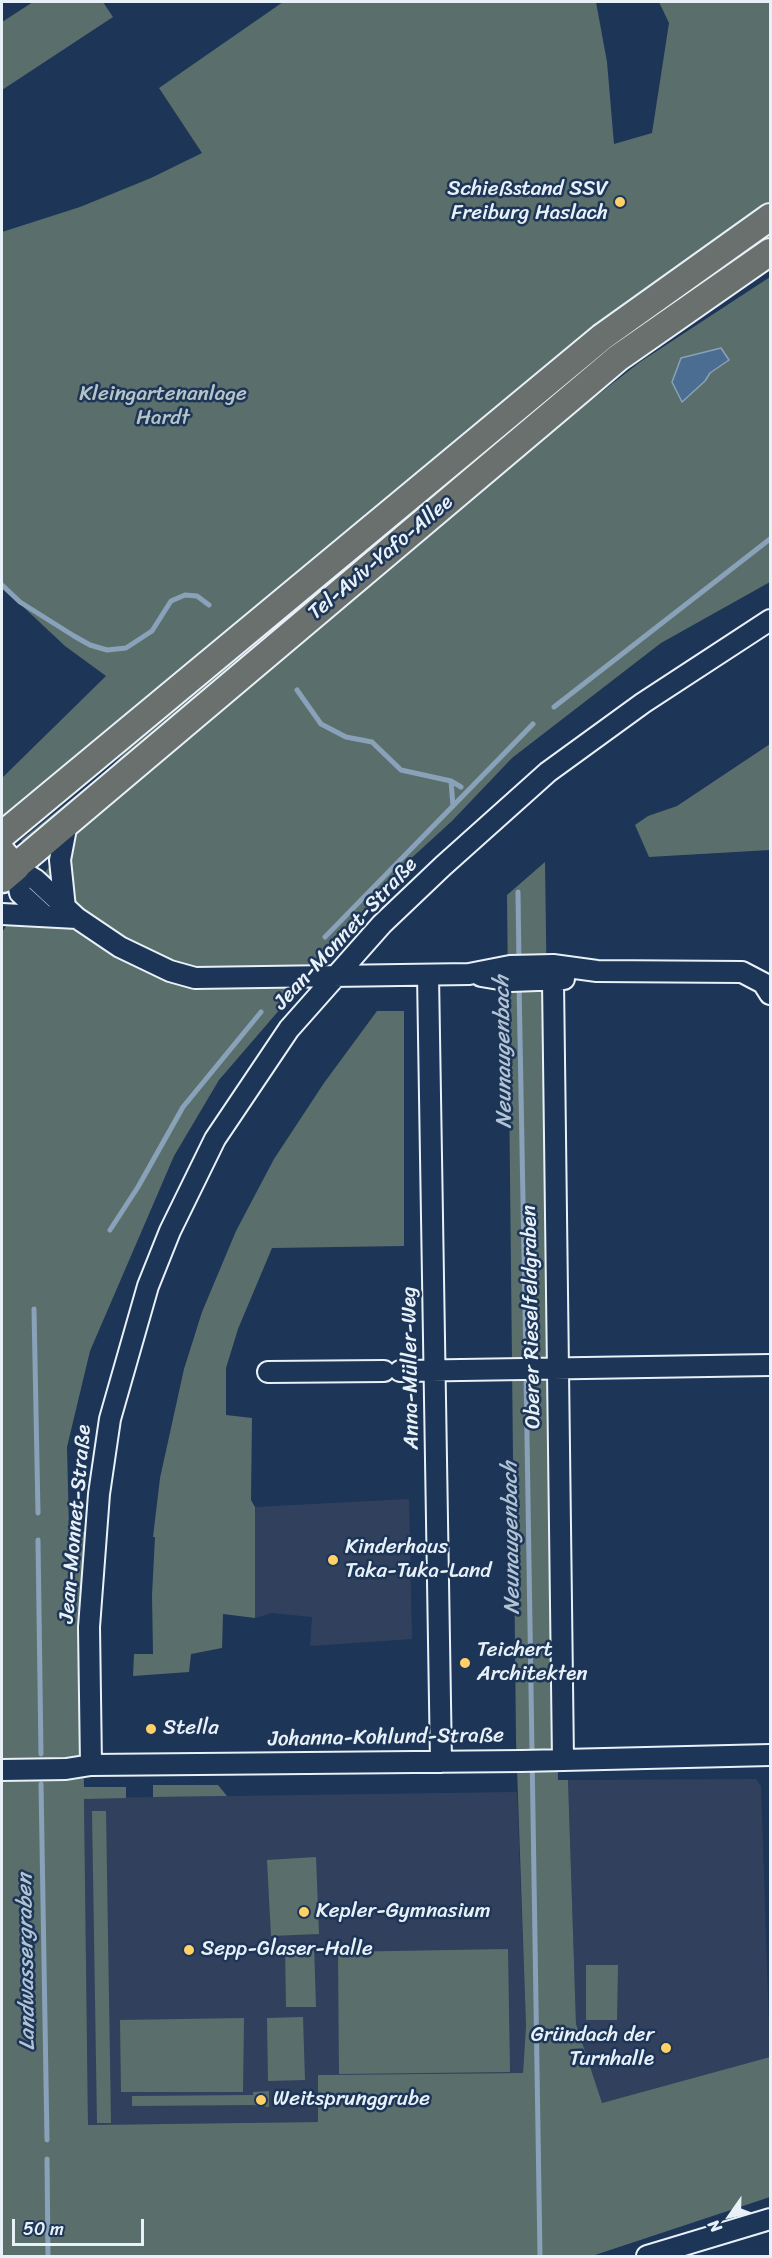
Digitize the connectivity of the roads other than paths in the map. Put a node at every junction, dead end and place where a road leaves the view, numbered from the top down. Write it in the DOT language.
graph roads {
  1 [pos="771,217"];
  2 [pos="771,252"];
  3 [pos="771,620"];
  4 [pos="67,823"];
  5 [pos="2,835"];
  6 [pos="6,866"];
  7 [pos="71,913"];
  8 [pos="2,914"];
  9 [pos="45,916"];
  10 [pos="334,975"];
  11 [pos="428,975"];
  12 [pos="542,976"];
  13 [pos="768,986"];
  14 [pos="771,1365"];
  15 [pos="550,1368"];
  16 [pos="436,1369"];
  17 [pos="268,1372"];
  18 [pos="771,1755"];
  19 [pos="560,1760"];
  20 [pos="441,1762"];
  21 [pos="91,1765"];
  22 [pos="2,1770"];
  23 [pos="771,2219"];
  24 [pos="647,2256"];
  1 -- 5 [label="main road, Tel-Aviv-Yafo-Allee"];
  2 -- 4 [label="main road, Tel-Aviv-Yafo-Allee"];
  3 -- 10 [label="street, Jean-Monnet-Straße"];
  4 -- 6 [label="main road, Tel-Aviv-Yafo-Allee"];
  4 -- 7 [label="street"];
  6 -- 7 [label="street"];
  6 -- 9 [label="street"];
  7 -- 9 [label="street"];
  7 -- 10 [label="street"];
  8 -- 9 [label="street"];
  10 -- 11 [label="street"];
  10 -- 21 [label="street, Jean-Monnet-Straße"];
  11 -- 12 [label="street"];
  11 -- 16 [label="street, Anna-Müller-Weg"];
  12 -- 13 [label="street"];
  12 -- 15 [label="street, Oberer Rieselfeldgraben"];
  14 -- 15 [label="street"];
  15 -- 16 [label="street"];
  15 -- 19 [label="street, Oberer Rieselfeldgraben"];
  16 -- 17 [label="street"];
  16 -- 20 [label="street, Anna-Müller-Weg"];
  18 -- 19 [label="street, Johanna-Kohlund-Straße"];
  19 -- 20 [label="street, Johanna-Kohlund-Straße"];
  20 -- 21 [label="street, Johanna-Kohlund-Straße"];
  21 -- 22 [label="street, Johanna-Kohlund-Straße"];
  23 -- 24 [label="street"];
}
